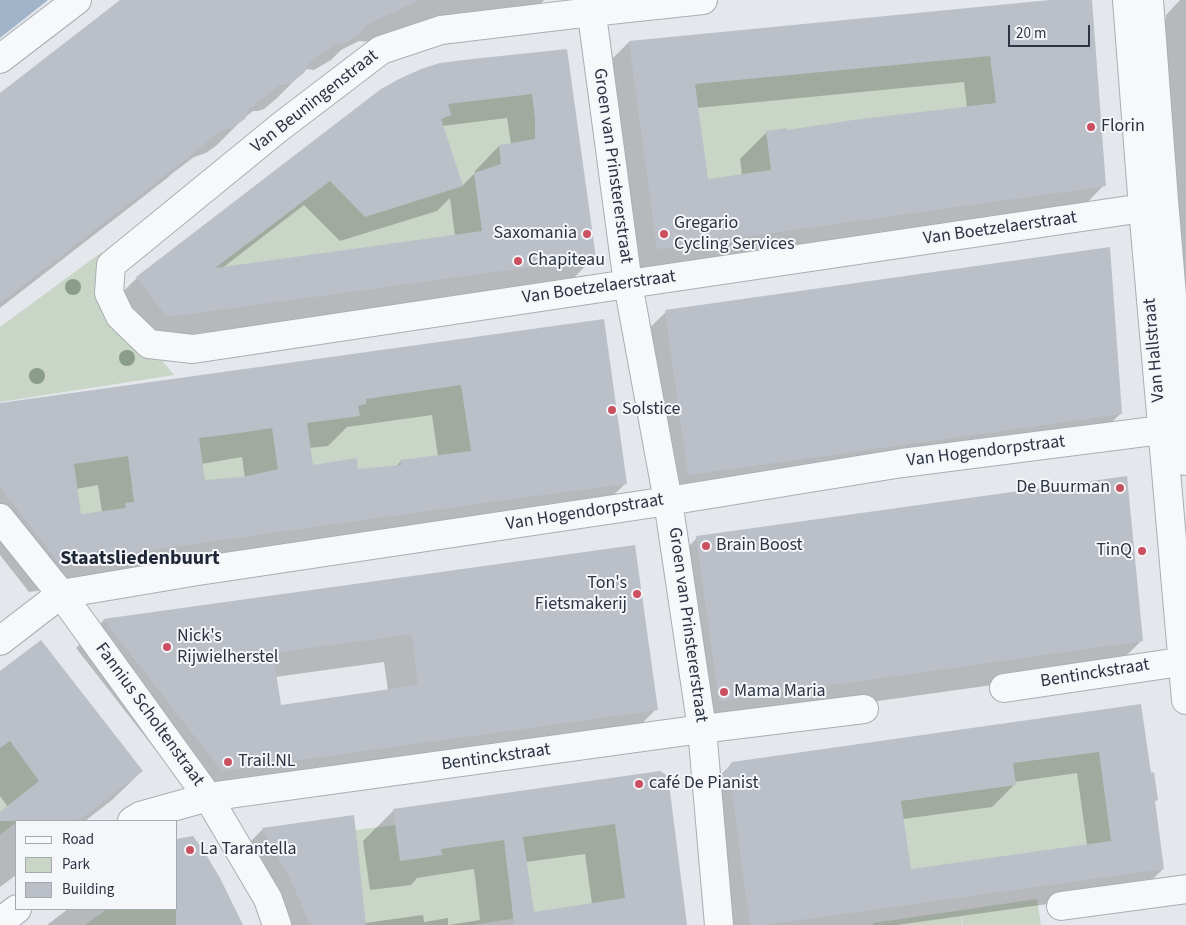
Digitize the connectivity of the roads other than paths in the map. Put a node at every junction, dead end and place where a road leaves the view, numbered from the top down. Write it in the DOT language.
graph roads {
  1 [pos="77,0"];
  2 [pos="702,0"];
  3 [pos="1126,0"];
  4 [pos="1149,0"];
  5 [pos="591,6"];
  6 [pos="0,59"];
  7 [pos="1142,208"];
  8 [pos="111,265"];
  9 [pos="628,284"];
  10 [pos="1177,428"];
  11 [pos="1186,461"];
  12 [pos="668,500"];
  13 [pos="0,518"];
  14 [pos="61,594"];
  15 [pos="0,641"];
  16 [pos="1184,661"];
  17 [pos="1004,688"];
  18 [pos="1186,700"];
  19 [pos="864,709"];
  20 [pos="702,729"];
  21 [pos="208,797"];
  22 [pos="134,820"];
  23 [pos="1186,889"];
  24 [pos="1061,906"];
  25 [pos="16,910"];
  26 [pos="0,922"];
  27 [pos="277,925"];
  28 [pos="719,925"];
  1 -- 6 [label="street"];
  2 -- 5 [label="street, Van Beuningenstraat"];
  3 -- 7 [label="street, Van Hallstraat"];
  4 -- 10 [label="street, Van Hallstraat"];
  5 -- 8 [label="street, Van Beuningenstraat"];
  5 -- 9 [label="street, Groen van Prinstererstraat"];
  7 -- 9 [label="street, Van Boetzelaerstraat"];
  7 -- 10 [label="street, Van Hallstraat"];
  8 -- 9 [label="street, Van Boetzelaerstraat"];
  9 -- 12 [label="street, Groen van Prinstererstraat"];
  10 -- 11 [label="street, Van Hallstraat"];
  10 -- 12 [label="street, Van Hogendorpstraat"];
  10 -- 16 [label="street, Van Hallstraat"];
  12 -- 14 [label="street, Van Hogendorpstraat"];
  12 -- 20 [label="street, Groen van Prinstererstraat"];
  13 -- 14 [label="street, Fannius Scholtenstraat"];
  14 -- 15 [label="street, Van Hogendorpstraat"];
  14 -- 21 [label="street, Fannius Scholtenstraat"];
  16 -- 17 [label="street, Bentinckstraat"];
  16 -- 18 [label="street, Van Hallstraat"];
  19 -- 20 [label="street, Bentinckstraat"];
  20 -- 21 [label="street, Bentinckstraat"];
  20 -- 28 [label="street, Groen van Prinstererstraat"];
  21 -- 22 [label="street, Bentinckstraat"];
  21 -- 27 [label="street, Fannius Scholtenstraat"];
  23 -- 24 [label="street"];
  25 -- 26 [label="street"];
}
